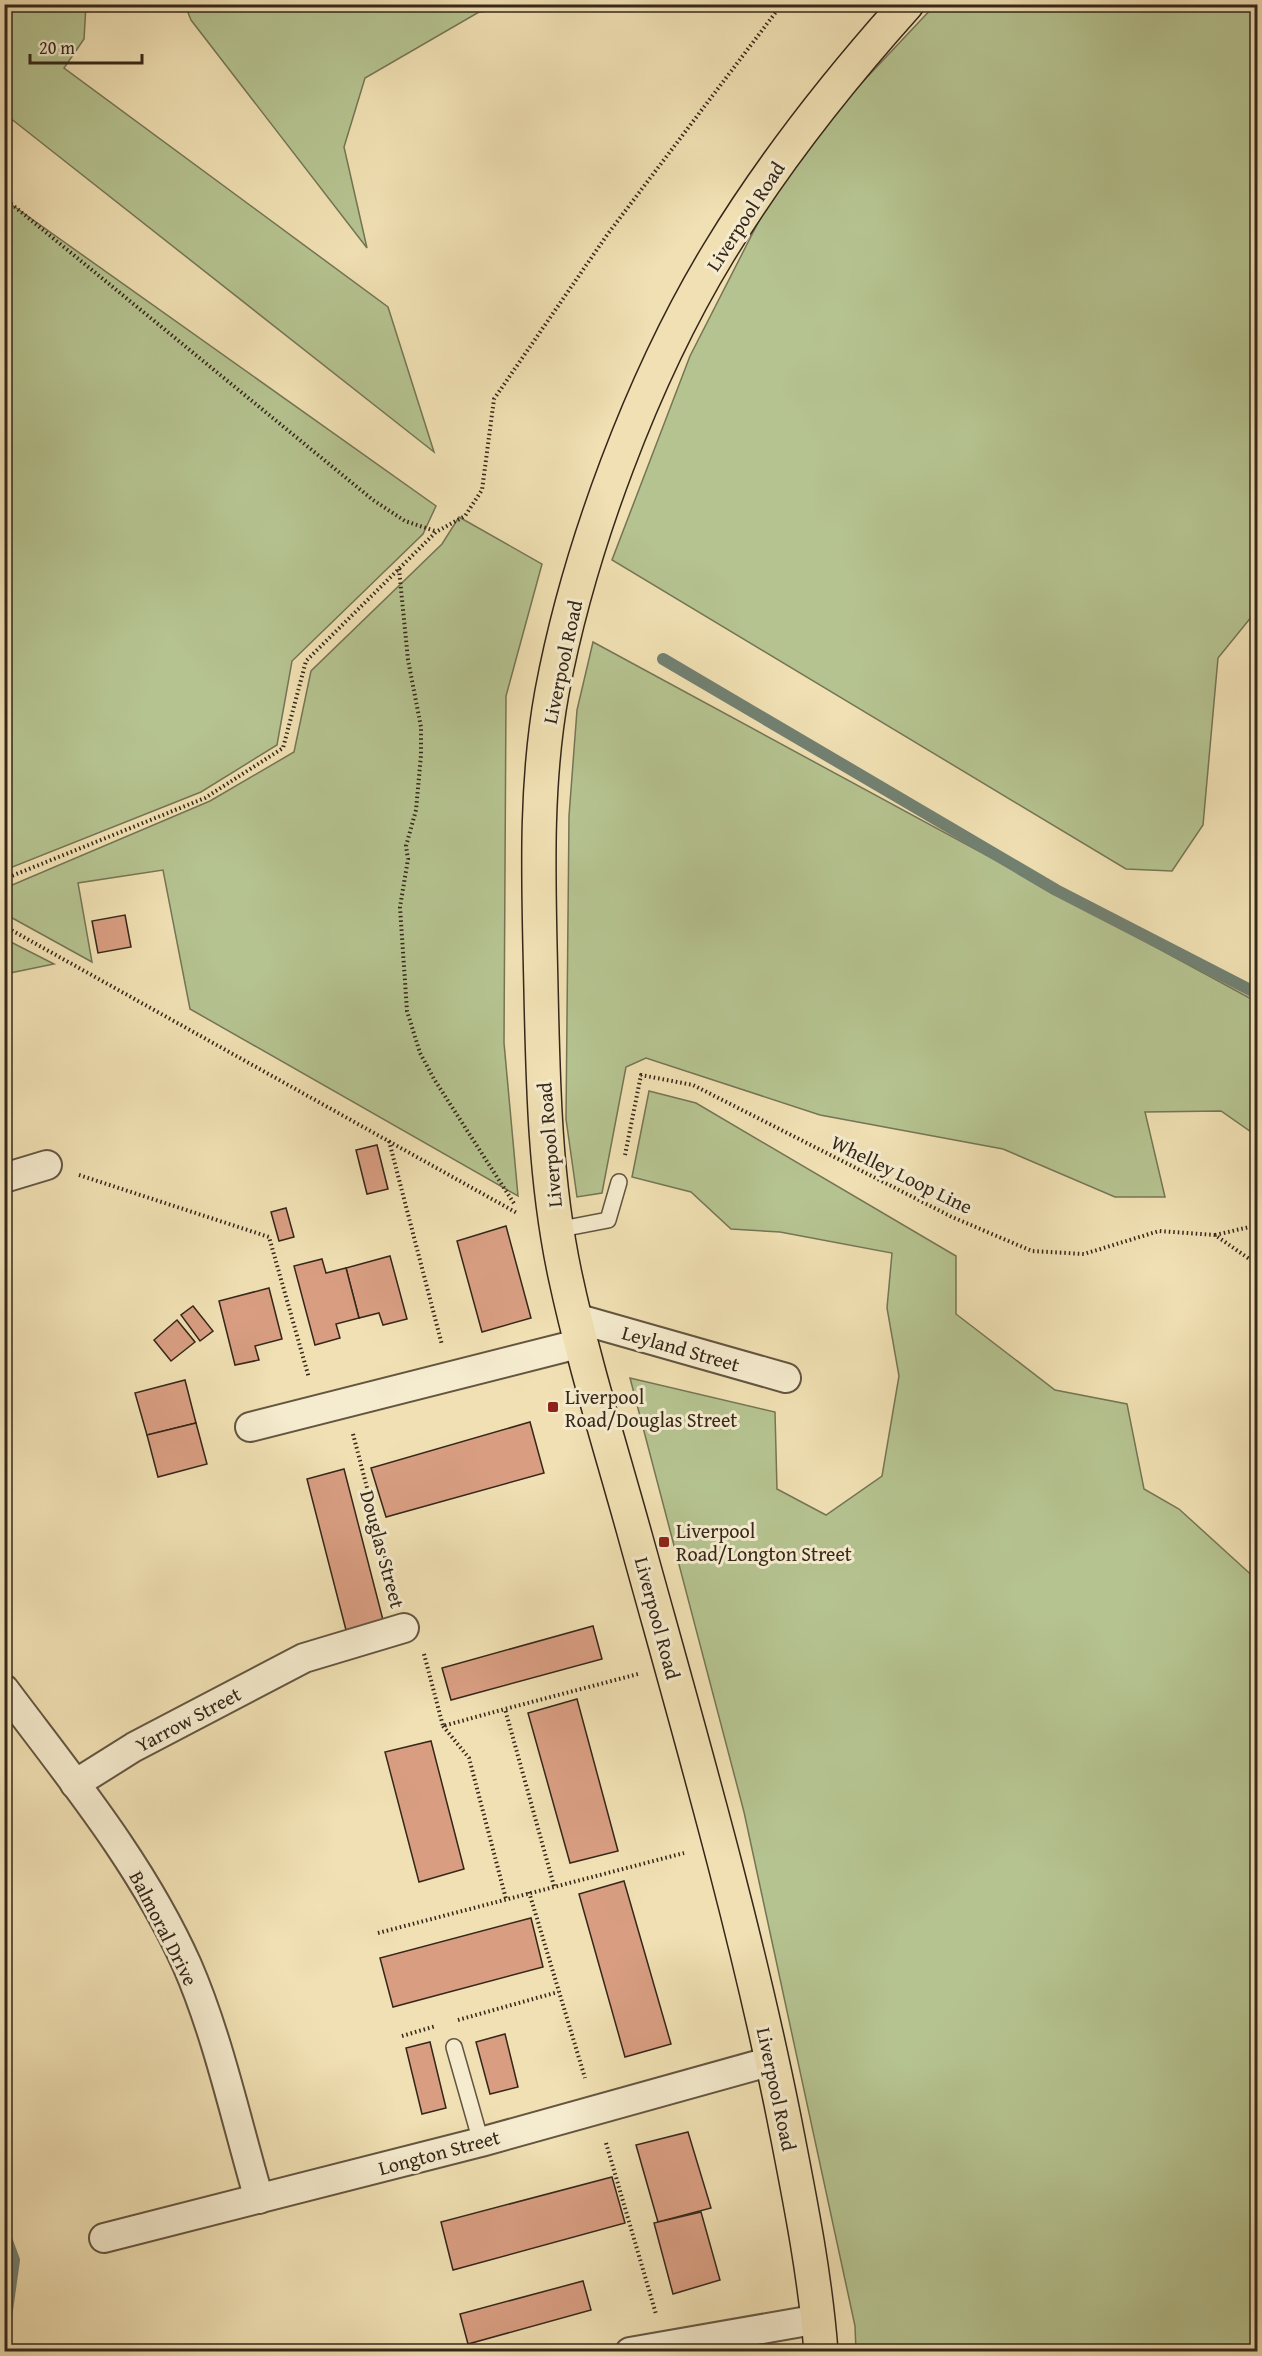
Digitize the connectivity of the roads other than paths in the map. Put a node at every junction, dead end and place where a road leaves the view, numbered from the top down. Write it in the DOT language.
graph roads {
  1 [pos="907,4"];
  2 [pos="47,1165"];
  3 [pos="4,1178"];
  4 [pos="620,1182"];
  5 [pos="556,1230"];
  6 [pos="578,1330"];
  7 [pos="786,1378"];
  8 [pos="250,1427"];
  9 [pos="404,1628"];
  10 [pos="304,1658"];
  11 [pos="4,1689"];
  12 [pos="75,1784"];
  13 [pos="454,2047"];
  14 [pos="772,2061"];
  15 [pos="481,2142"];
  16 [pos="260,2199"];
  17 [pos="104,2238"];
  18 [pos="819,2319"];
  19 [pos="630,2352"];
  20 [pos="821,2352"];
  1 -- 5 [label="main road, Liverpool Road"];
  2 -- 3 [label="street"];
  4 -- 5 [label="lane"];
  5 -- 6 [label="main road, Liverpool Road"];
  6 -- 7 [label="street, Leyland Street"];
  6 -- 8 [label="street"];
  6 -- 14 [label="main road, Liverpool Road"];
  9 -- 10 [label="street, Douglas Street"];
  10 -- 12 [label="street, Yarrow Street"];
  11 -- 12 [label="street, Balmoral Drive"];
  12 -- 16 [label="street, Balmoral Drive"];
  13 -- 15 [label="lane"];
  14 -- 15 [label="street, Longton Street"];
  14 -- 18 [label="main road, Liverpool Road"];
  15 -- 16 [label="street, Longton Street"];
  16 -- 17 [label="street, Longton Street"];
  18 -- 19 [label="street"];
  18 -- 20 [label="main road, Liverpool Road"];
}
